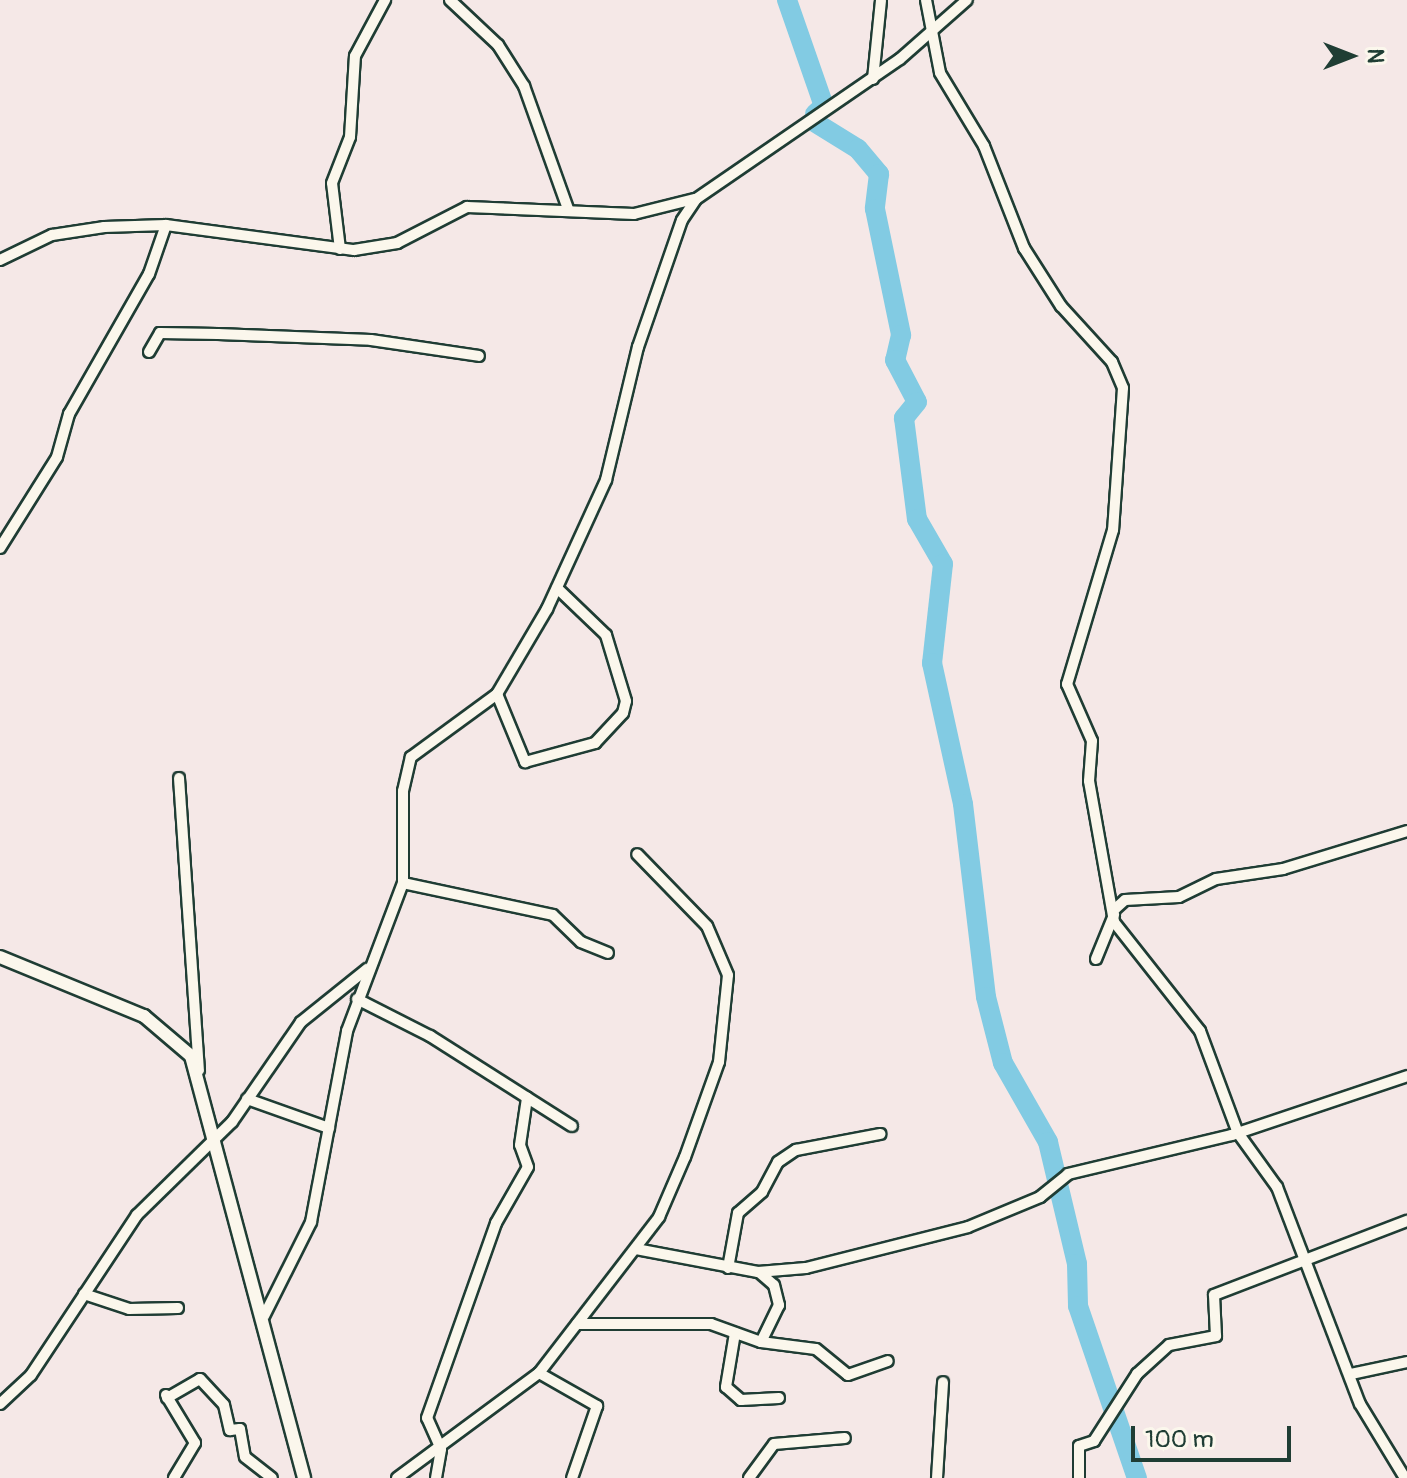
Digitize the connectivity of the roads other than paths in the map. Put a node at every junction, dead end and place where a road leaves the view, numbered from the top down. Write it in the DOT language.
graph roads {
  1 [pos="385,0"];
  2 [pos="450,0"];
  3 [pos="881,0"];
  4 [pos="926,0"];
  5 [pos="967,0"];
  6 [pos="937,30"];
  7 [pos="873,79"];
  8 [pos="696,199"];
  9 [pos="568,209"];
  10 [pos="166,225"];
  11 [pos="340,249"];
  12 [pos="0,260"];
  13 [pos="149,352"];
  14 [pos="479,356"];
  15 [pos="0,548"];
  16 [pos="557,588"];
  17 [pos="497,694"];
  18 [pos="179,778"];
  19 [pos="1407,831"];
  20 [pos="637,854"];
  21 [pos="403,883"];
  22 [pos="1115,911"];
  23 [pos="608,953"];
  24 [pos="0,957"];
  25 [pos="1096,959"];
  26 [pos="367,969"];
  27 [pos="357,999"];
  28 [pos="199,1070"];
  29 [pos="1407,1076"];
  30 [pos="527,1098"];
  31 [pos="247,1099"];
  32 [pos="572,1126"];
  33 [pos="329,1128"];
  34 [pos="1238,1133"];
  35 [pos="880,1134"];
  36 [pos="218,1135"];
  37 [pos="1407,1221"];
  38 [pos="636,1249"];
  39 [pos="1301,1260"];
  40 [pos="728,1268"];
  41 [pos="758,1272"];
  42 [pos="84,1294"];
  43 [pos="178,1308"];
  44 [pos="264,1316"];
  45 [pos="577,1324"];
  46 [pos="735,1333"];
  47 [pos="761,1342"];
  48 [pos="888,1361"];
  49 [pos="1407,1362"];
  50 [pos="539,1373"];
  51 [pos="1351,1374"];
  52 [pos="943,1382"];
  53 [pos="779,1398"];
  54 [pos="0,1404"];
  55 [pos="845,1438"];
  56 [pos="441,1449"];
  57 [pos="174,1478"];
  58 [pos="272,1478"];
  59 [pos="304,1478"];
  60 [pos="397,1478"];
  61 [pos="436,1478"];
  62 [pos="572,1478"];
  63 [pos="749,1478"];
  64 [pos="937,1478"];
  65 [pos="1079,1478"];
  66 [pos="1405,1478"];
  1 -- 11 [label="street"];
  2 -- 9 [label="street"];
  3 -- 7 [label="street"];
  4 -- 6 [label="street"];
  5 -- 6 [label="street"];
  6 -- 7 [label="street"];
  6 -- 22 [label="street"];
  7 -- 8 [label="street"];
  8 -- 9 [label="street"];
  8 -- 16 [label="street"];
  9 -- 11 [label="street"];
  10 -- 11 [label="street"];
  10 -- 12 [label="street"];
  10 -- 15 [label="street"];
  13 -- 14 [label="street"];
  16 -- 17 [label="street"];
  16 -- 17 [label="street"];
  17 -- 21 [label="street"];
  18 -- 28 [label="street"];
  19 -- 22 [label="street"];
  20 -- 38 [label="street"];
  21 -- 23 [label="street"];
  21 -- 26 [label="street"];
  22 -- 25 [label="street"];
  22 -- 34 [label="street"];
  24 -- 28 [label="street"];
  26 -- 27 [label="street"];
  26 -- 31 [label="street"];
  27 -- 30 [label="street"];
  27 -- 33 [label="street"];
  28 -- 36 [label="street"];
  29 -- 34 [label="street"];
  30 -- 32 [label="street"];
  30 -- 56 [label="street"];
  31 -- 33 [label="street"];
  31 -- 36 [label="street"];
  33 -- 44 [label="street"];
  34 -- 39 [label="street"];
  34 -- 41 [label="street"];
  35 -- 40 [label="street"];
  36 -- 42 [label="street"];
  36 -- 44 [label="street"];
  37 -- 39 [label="street"];
  38 -- 40 [label="street"];
  38 -- 45 [label="street"];
  39 -- 51 [label="street"];
  39 -- 65 [label="street"];
  40 -- 41 [label="street"];
  41 -- 47 [label="street"];
  42 -- 43 [label="street"];
  42 -- 54 [label="street"];
  44 -- 59 [label="street"];
  45 -- 46 [label="street"];
  45 -- 50 [label="street"];
  46 -- 47 [label="street"];
  46 -- 53 [label="street"];
  47 -- 48 [label="street"];
  49 -- 51 [label="street"];
  50 -- 56 [label="street"];
  50 -- 62 [label="street"];
  51 -- 66 [label="street"];
  52 -- 64 [label="street"];
  55 -- 63 [label="street"];
  56 -- 60 [label="street"];
  56 -- 61 [label="street"];
  57 -- 58 [label="street"];
}
